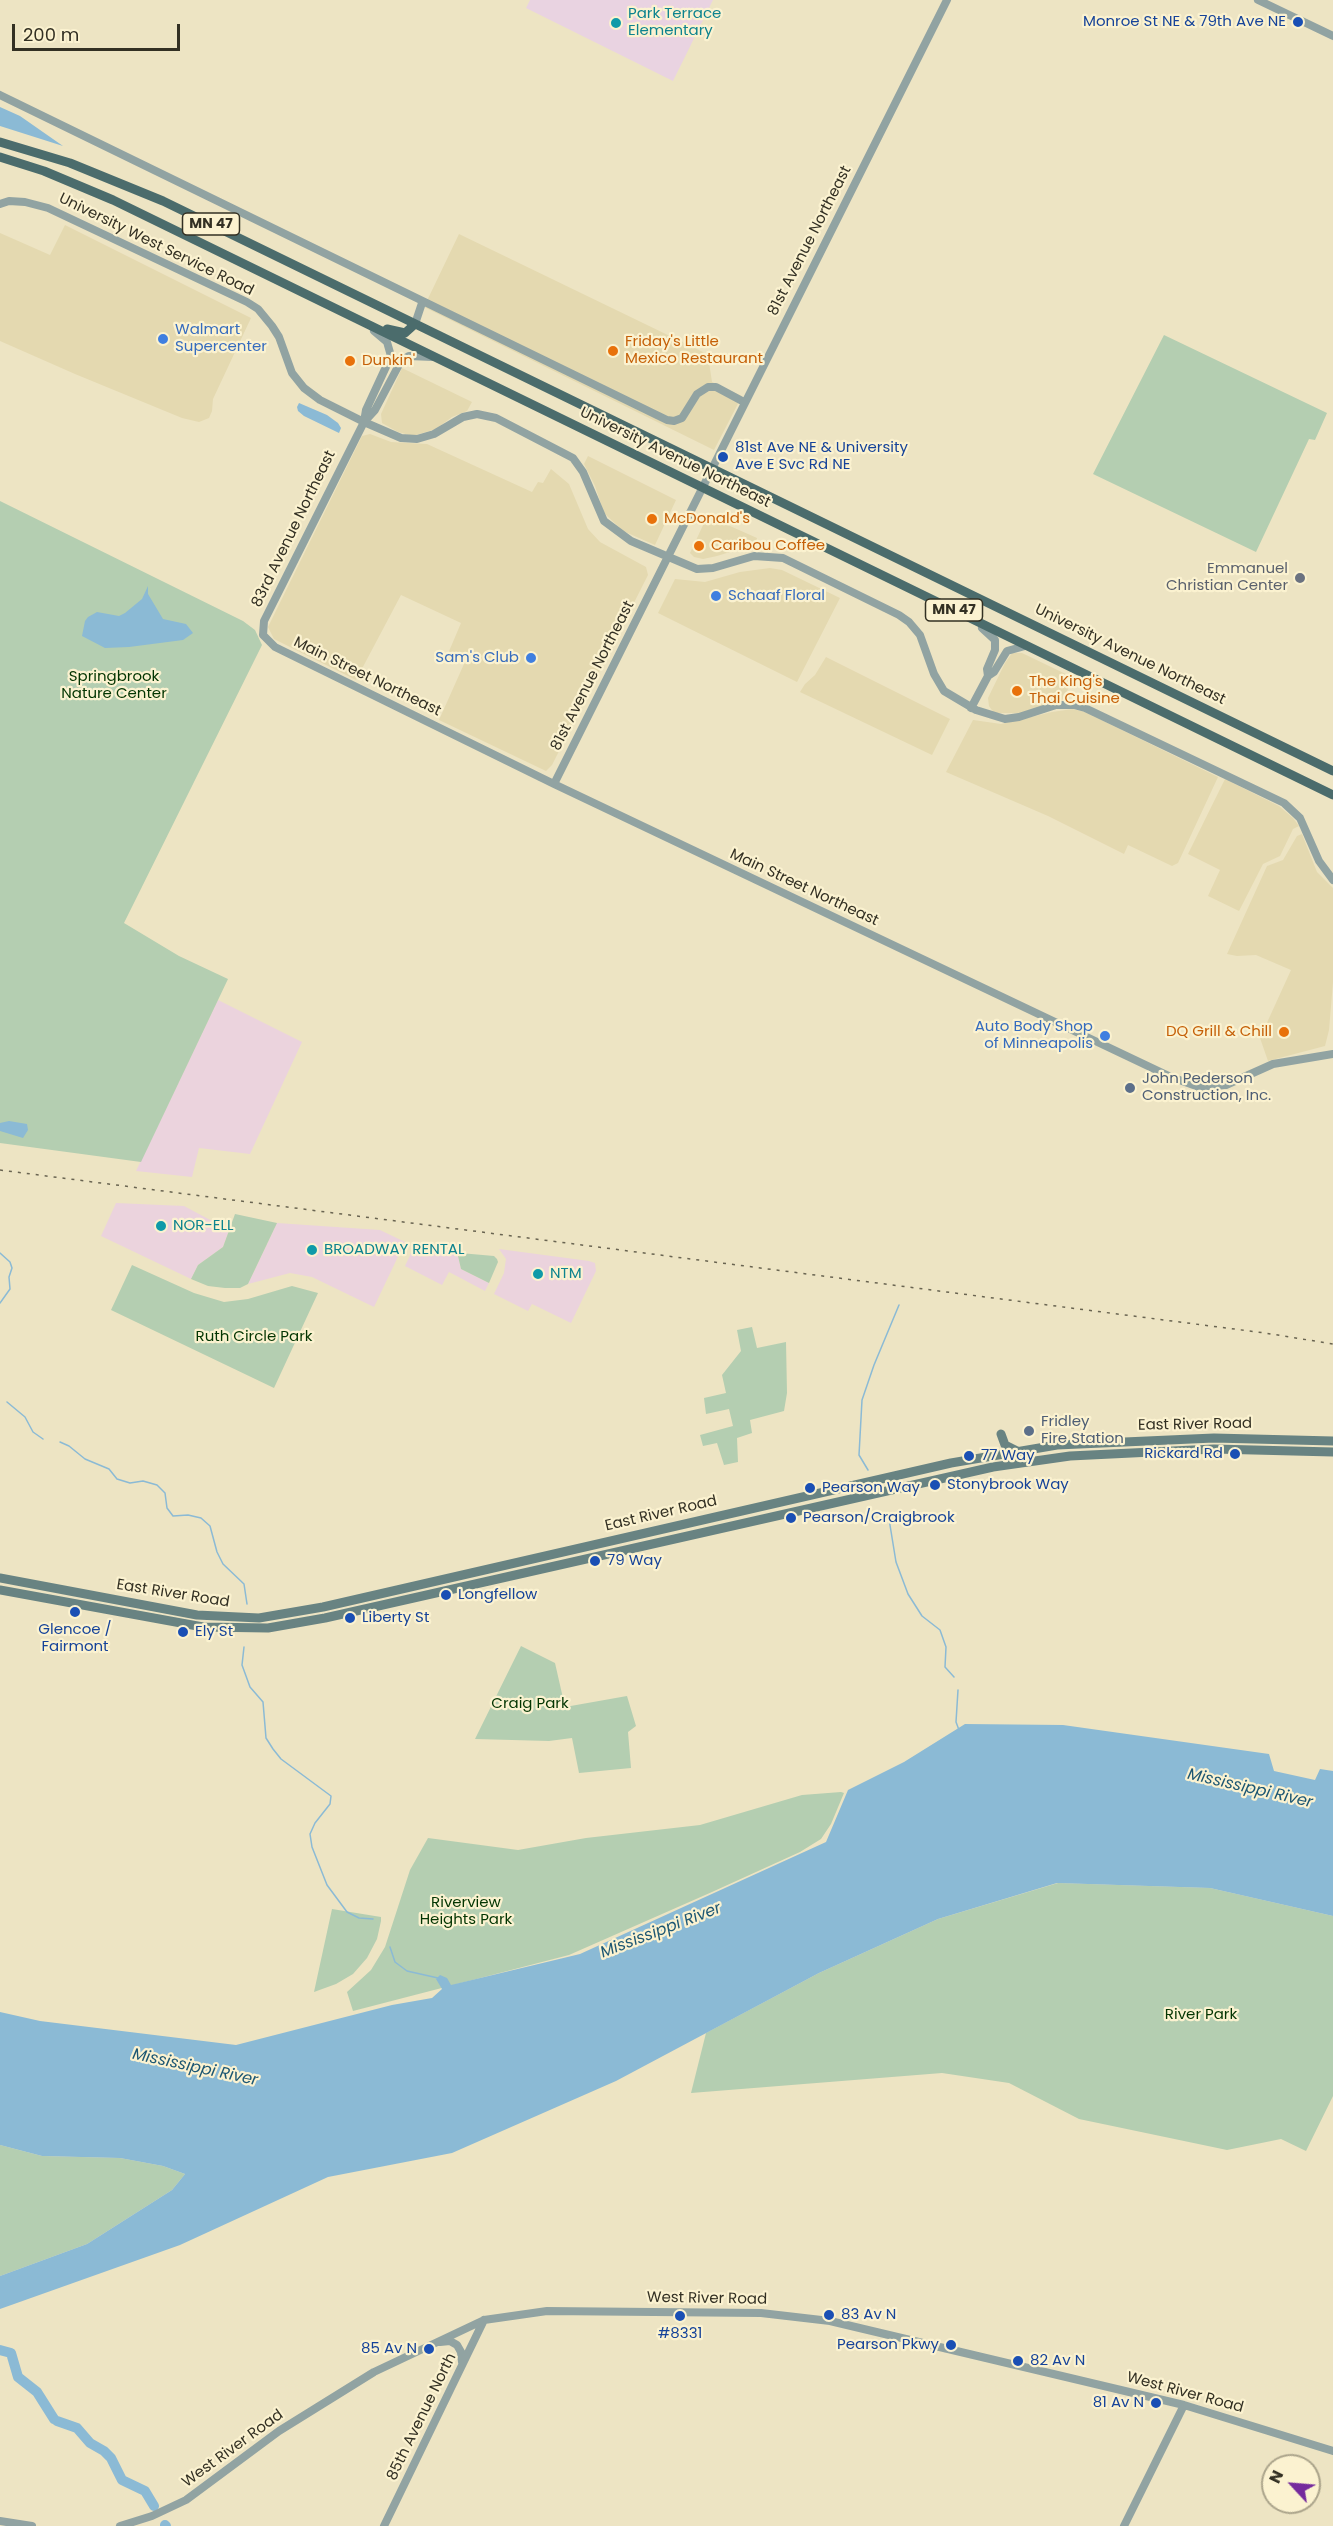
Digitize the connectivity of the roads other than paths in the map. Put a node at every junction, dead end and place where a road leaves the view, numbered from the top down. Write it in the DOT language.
graph roads {
  1 [pos="947,0"];
  2 [pos="1258,0"];
  3 [pos="1333,36"];
  4 [pos="0,95"];
  5 [pos="0,142"];
  6 [pos="0,157"];
  7 [pos="0,204"];
  8 [pos="422,303"];
  9 [pos="360,320"];
  10 [pos="415,324"];
  11 [pos="437,358"];
  12 [pos="744,402"];
  13 [pos="364,422"];
  14 [pos="711,469"];
  15 [pos="702,488"];
  16 [pos="666,558"];
  17 [pos="953,610"];
  18 [pos="1026,646"];
  19 [pos="275,647"];
  20 [pos="988,676"];
  21 [pos="971,708"];
  22 [pos="1333,771"];
  23 [pos="554,784"];
  24 [pos="1333,795"];
  25 [pos="1333,880"];
  26 [pos="1333,1054"];
  27 [pos="1001,1434"];
  28 [pos="1333,1441"];
  29 [pos="1019,1452"];
  30 [pos="1333,1452"];
  31 [pos="0,1578"];
  32 [pos="0,1590"];
  33 [pos="484,2320"];
  34 [pos="436,2342"];
  35 [pos="462,2366"];
  36 [pos="1184,2405"];
  37 [pos="1333,2451"];
  38 [pos="0,2521"];
  39 [pos="32,2526"];
  40 [pos="120,2526"];
  41 [pos="384,2526"];
  42 [pos="1124,2526"];
  1 -- 12 [label="street, 81st Avenue Northeast"];
  2 -- 3 [label="street"];
  4 -- 8 [label="street"];
  5 -- 10 [label="main road, University Avenue Northeast / MN 47"];
  6 -- 9 [label="main road, University Avenue Northeast / MN 47"];
  7 -- 13 [label="street, University West Service Road"];
  8 -- 10 [label="street"];
  8 -- 12 [label="street"];
  9 -- 10 [label="main road"];
  9 -- 11 [label="main road, University Avenue Northeast / MN 47"];
  9 -- 13 [label="street, 83rd Avenue Northeast"];
  10 -- 14 [label="main road, University Avenue Northeast / MN 47"];
  11 -- 13 [label="street, 83rd Avenue Northeast"];
  11 -- 15 [label="main road, University Avenue Northeast / MN 47"];
  12 -- 14 [label="street, 81st Avenue Northeast"];
  13 -- 16 [label="street, University West Service Road"];
  13 -- 19 [label="street, 83rd Avenue Northeast"];
  14 -- 15 [label="street, 81st Avenue Northeast"];
  14 -- 22 [label="main road, University Avenue Northeast / MN 47"];
  15 -- 16 [label="street, 81st Avenue Northeast"];
  15 -- 17 [label="main road, University Avenue Northeast / MN 47"];
  16 -- 21 [label="street, University West Service Road"];
  16 -- 23 [label="street, 81st Avenue Northeast"];
  17 -- 18 [label="main road, University Avenue Northeast / MN 47"];
  17 -- 20 [label="street"];
  18 -- 20 [label="street"];
  18 -- 24 [label="main road, University Avenue Northeast / MN 47"];
  19 -- 23 [label="street, Main Street Northeast"];
  20 -- 21 [label="street"];
  21 -- 25 [label="street, University West Service Road"];
  23 -- 26 [label="street, Main Street Northeast"];
  27 -- 29 [label="main road"];
  28 -- 29 [label="main road, East River Road"];
  29 -- 31 [label="main road, East River Road"];
  30 -- 32 [label="main road, East River Road"];
  33 -- 34 [label="street, West River Road"];
  33 -- 35 [label="street, 85th Avenue North"];
  33 -- 36 [label="street, West River Road"];
  34 -- 35 [label="street"];
  34 -- 40 [label="street, West River Road"];
  35 -- 41 [label="street, 85th Avenue North"];
  36 -- 37 [label="street, West River Road"];
  36 -- 42 [label="street"];
  38 -- 39 [label="street"];
}
